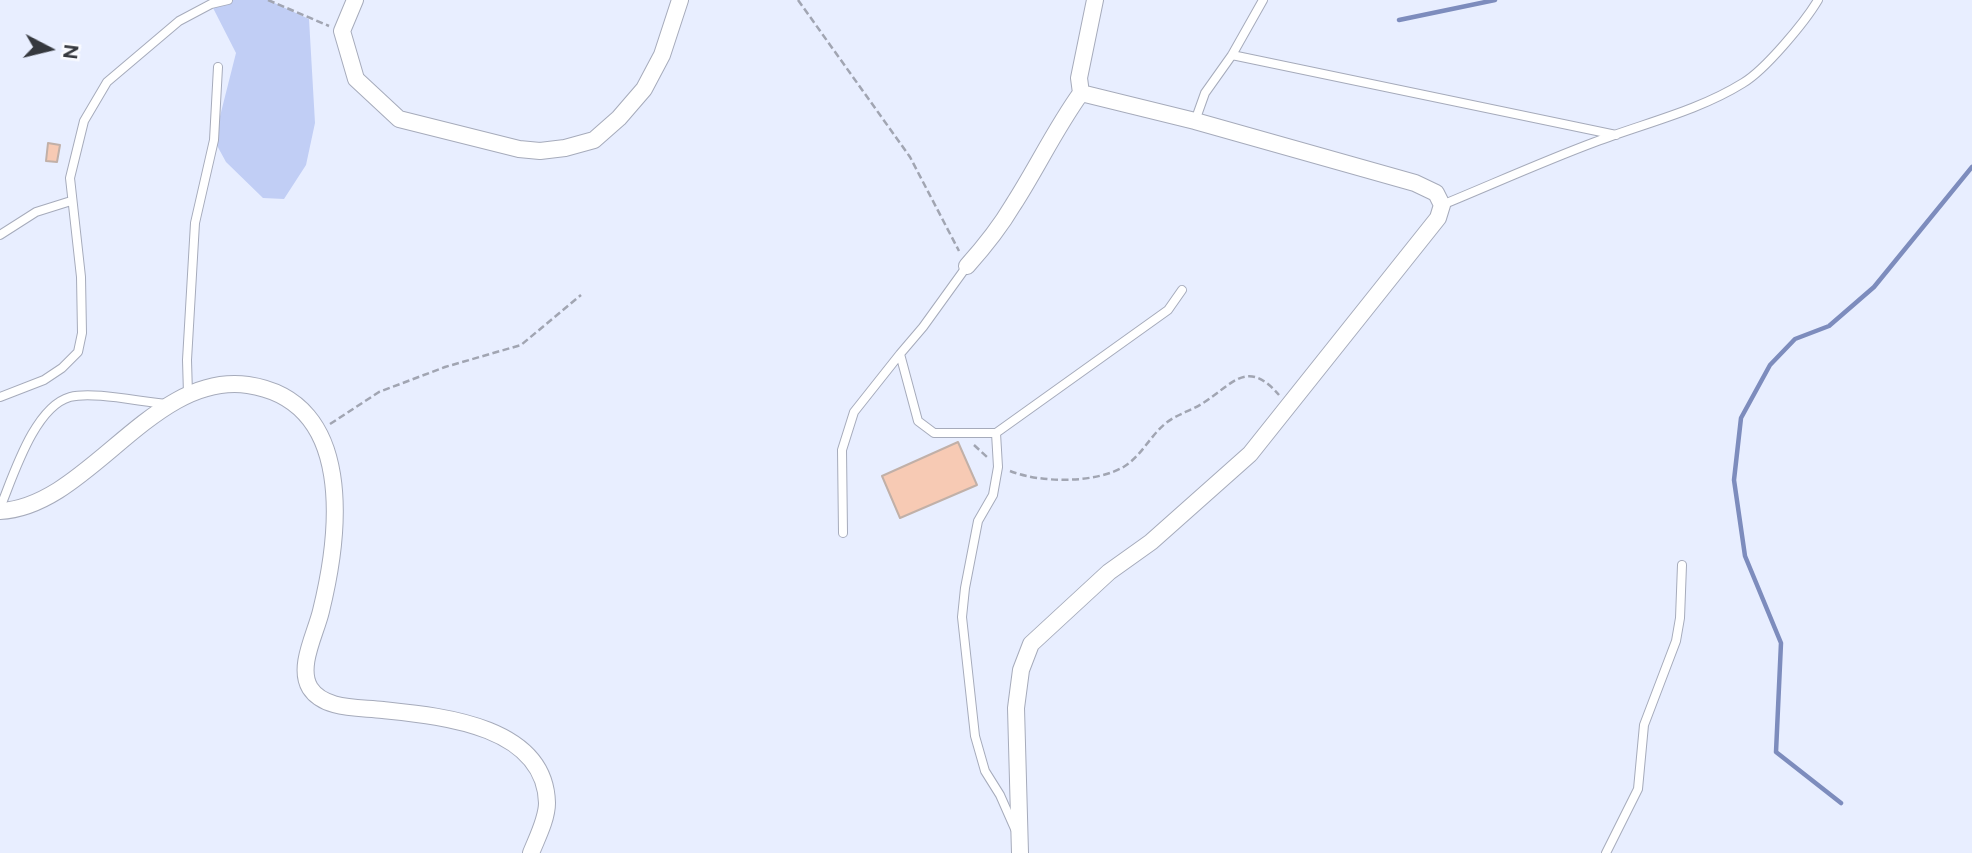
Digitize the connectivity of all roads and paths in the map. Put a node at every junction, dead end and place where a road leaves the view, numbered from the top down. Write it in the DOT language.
graph roads {
  1 [pos="228,0"];
  2 [pos="268,0"];
  3 [pos="355,0"];
  4 [pos="680,0"];
  5 [pos="798,0"];
  6 [pos="1095,0"];
  7 [pos="1263,0"];
  8 [pos="1818,0"];
  9 [pos="342,31"];
  10 [pos="1232,55"];
  11 [pos="218,67"];
  12 [pos="1081,93"];
  13 [pos="1195,121"];
  14 [pos="1617,135"];
  15 [pos="71,201"];
  16 [pos="1442,205"];
  17 [pos="0,235"];
  18 [pos="967,266"];
  19 [pos="1182,290"];
  20 [pos="581,295"];
  21 [pos="900,354"];
  22 [pos="188,394"];
  23 [pos="0,397"];
  24 [pos="172,405"];
  25 [pos="1288,406"];
  26 [pos="318,432"];
  27 [pos="996,433"];
  28 [pos="963,434"];
  29 [pos="998,467"];
  30 [pos="0,510"];
  31 [pos="844,533"];
  32 [pos="1682,565"];
  33 [pos="1018,835"];
  34 [pos="531,853"];
  35 [pos="1020,853"];
  36 [pos="1606,853"];
  1 -- 15 [label="lane"];
  2 -- 9 [label="path"];
  3 -- 9 [label="street"];
  4 -- 9 [label="street"];
  5 -- 18 [label="path"];
  6 -- 12 [label="street"];
  7 -- 10 [label="lane"];
  8 -- 14 [label="lane"];
  10 -- 13 [label="lane"];
  10 -- 14 [label="lane"];
  11 -- 22 [label="lane"];
  12 -- 13 [label="street"];
  12 -- 18 [label="street"];
  13 -- 16 [label="street"];
  14 -- 16 [label="lane"];
  15 -- 17 [label="lane"];
  15 -- 23 [label="lane"];
  16 -- 25 [label="street"];
  18 -- 21 [label="lane"];
  19 -- 27 [label="lane"];
  20 -- 26 [label="path"];
  21 -- 28 [label="lane"];
  21 -- 31 [label="lane"];
  22 -- 24 [label="street"];
  22 -- 26 [label="street"];
  24 -- 30 [label="street"];
  24 -- 30 [label="lane"];
  25 -- 29 [label="path"];
  25 -- 33 [label="street"];
  26 -- 34 [label="street"];
  27 -- 28 [label="lane"];
  27 -- 29 [label="lane"];
  28 -- 29 [label="path"];
  29 -- 33 [label="lane"];
  32 -- 36 [label="lane"];
  33 -- 35 [label="street"];
}
